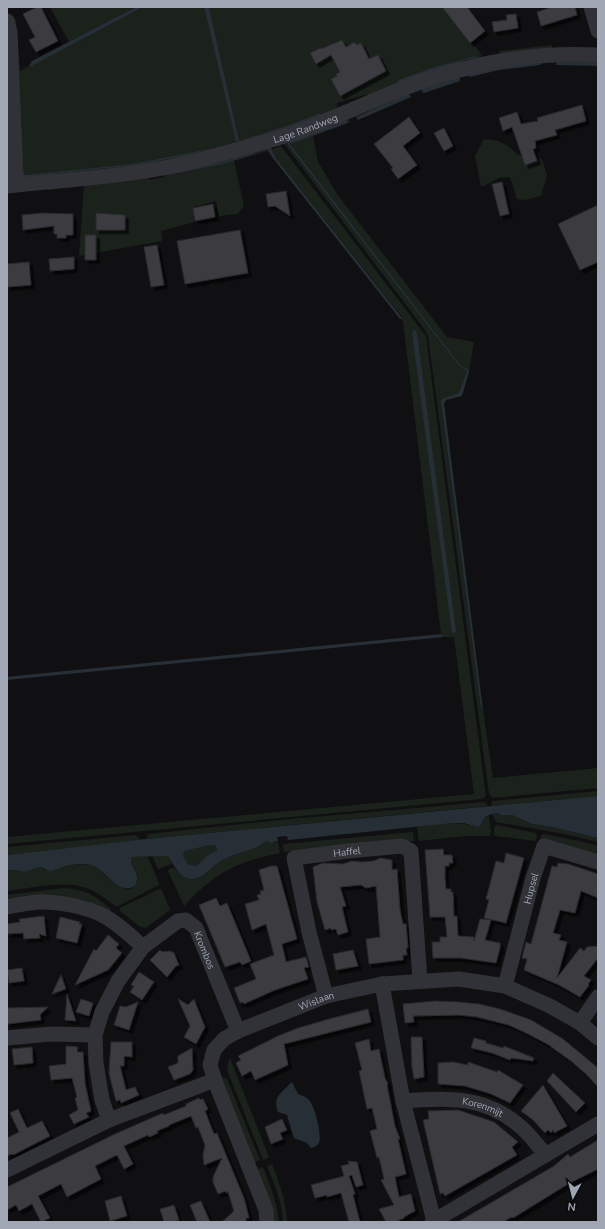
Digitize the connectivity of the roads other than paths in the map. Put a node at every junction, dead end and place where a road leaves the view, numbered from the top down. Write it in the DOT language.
graph roads {
  1 [pos="592,7"];
  2 [pos="7,22"];
  3 [pos="598,31"];
  4 [pos="598,55"];
  5 [pos="11,186"];
  6 [pos="598,862"];
  7 [pos="7,907"];
  8 [pos="143,947"];
  9 [pos="420,981"];
  10 [pos="382,984"];
  11 [pos="505,986"];
  12 [pos="326,996"];
  13 [pos="598,997"];
  14 [pos="580,1023"];
  15 [pos="238,1031"];
  16 [pos="95,1035"];
  17 [pos="7,1038"];
  18 [pos="598,1038"];
  19 [pos="214,1080"];
  20 [pos="403,1101"];
  21 [pos="109,1120"];
  22 [pos="598,1124"];
  23 [pos="546,1155"];
  24 [pos="7,1170"];
  25 [pos="267,1222"];
  26 [pos="433,1222"];
  1 -- 3 [label="street"];
  2 -- 5 [label="street"];
  4 -- 5 [label="street, Lage Randweg"];
  6 -- 11 [label="street, Hupsel"];
  7 -- 8 [label="street"];
  8 -- 15 [label="street, Krombos"];
  8 -- 16 [label="street, Krombos"];
  9 -- 10 [label="street, Wislaan"];
  9 -- 11 [label="street, Wislaan"];
  9 -- 12 [label="street, Haffel"];
  10 -- 12 [label="street, Wislaan"];
  10 -- 20 [label="street"];
  11 -- 14 [label="street, Wislaan"];
  12 -- 15 [label="street, Wislaan"];
  13 -- 14 [label="street"];
  14 -- 18 [label="street, Wislaan"];
  15 -- 19 [label="street, Wislaan"];
  16 -- 17 [label="street"];
  16 -- 21 [label="street, Krombos"];
  19 -- 21 [label="street"];
  19 -- 25 [label="street, Wislaan"];
  20 -- 23 [label="street, Korenmijt"];
  20 -- 26 [label="street"];
  21 -- 24 [label="street"];
  22 -- 23 [label="street"];
  23 -- 26 [label="street"];
}
